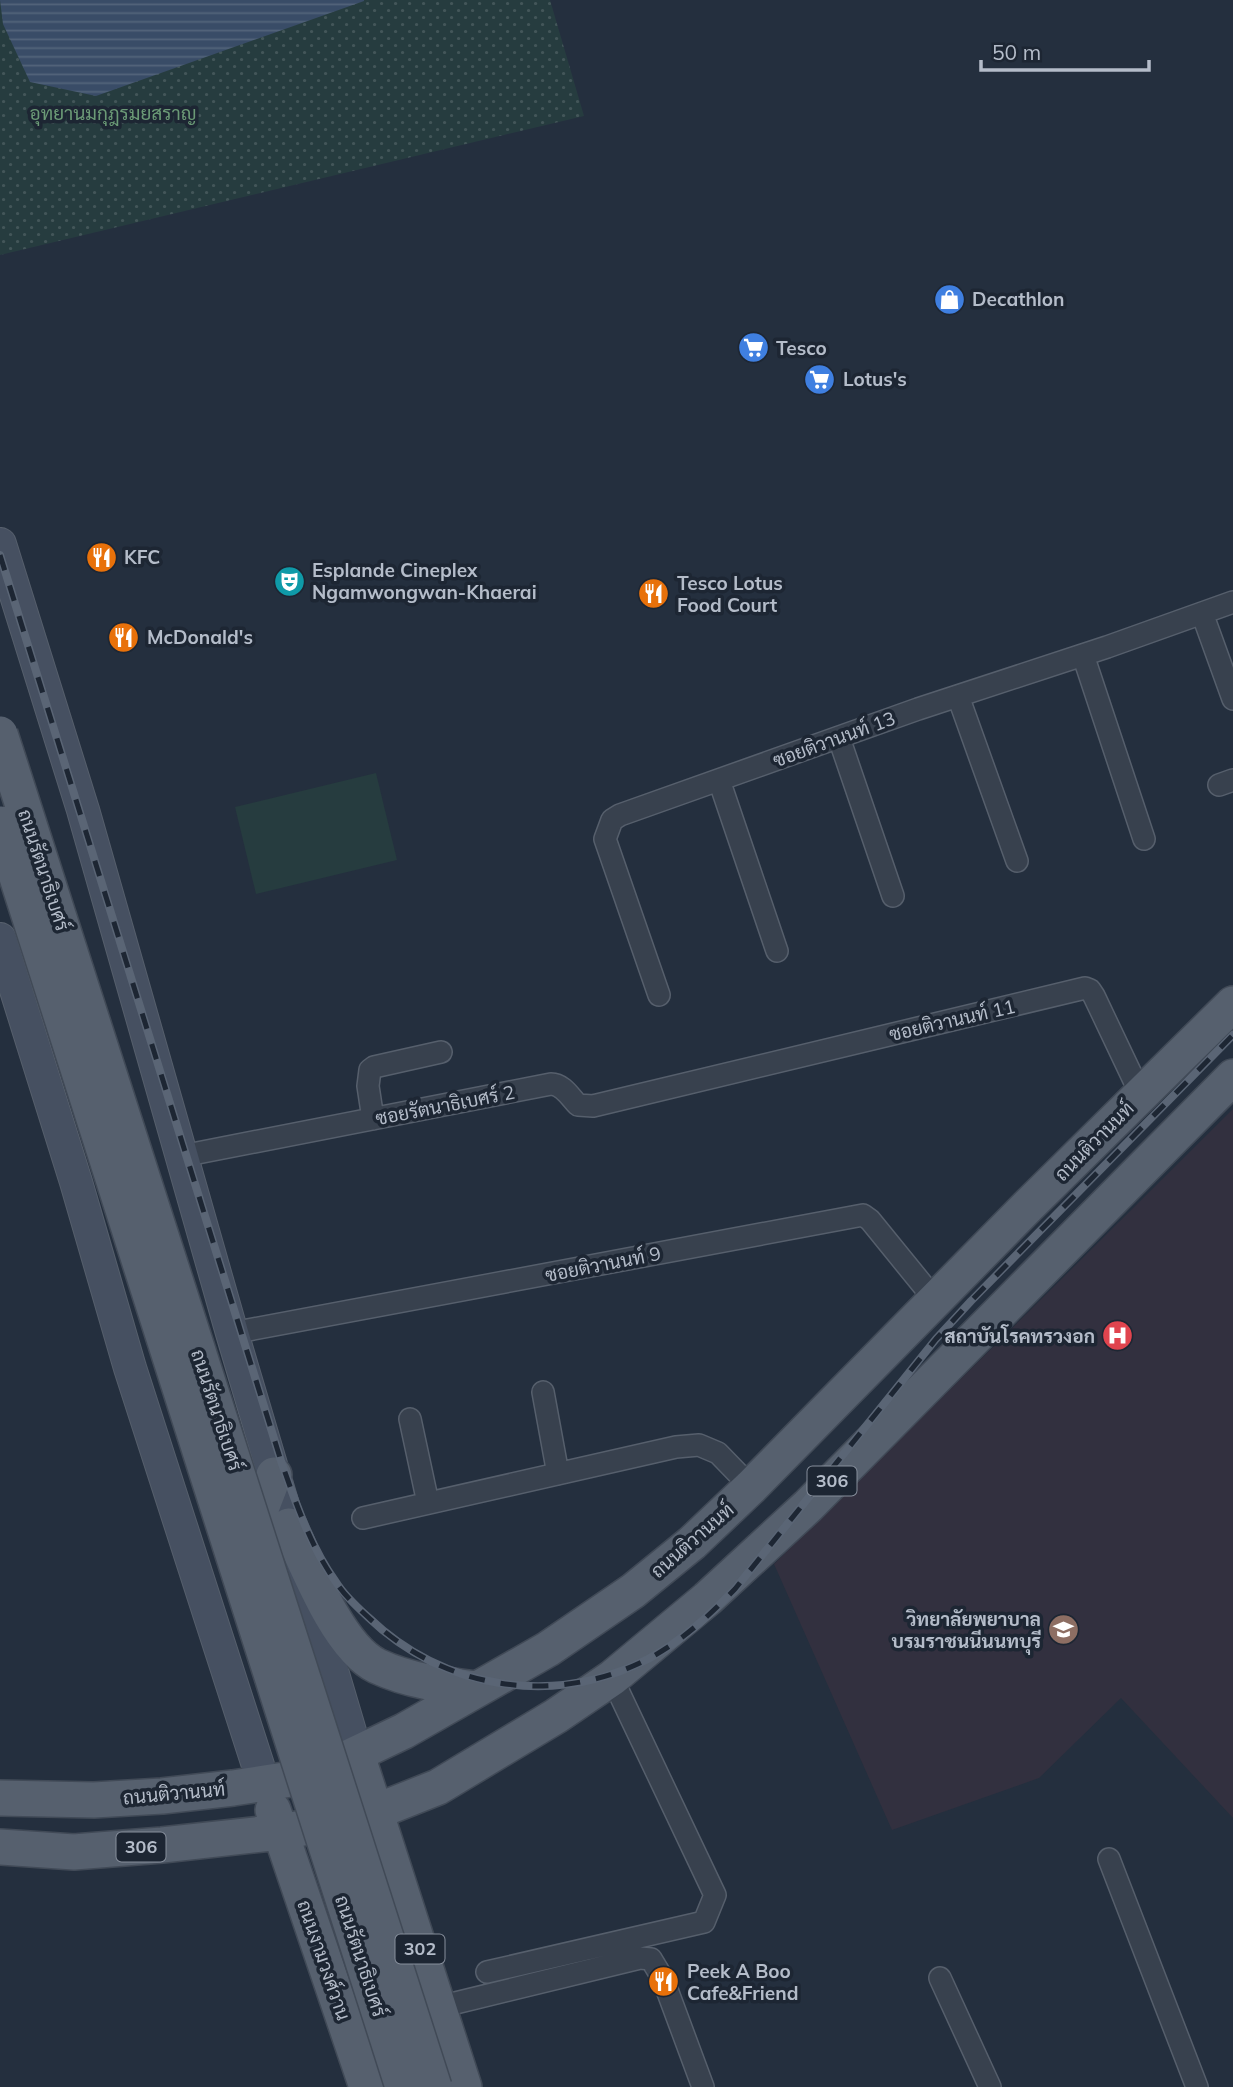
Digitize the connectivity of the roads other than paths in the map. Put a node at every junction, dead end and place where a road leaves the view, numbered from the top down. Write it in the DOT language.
graph roads {
  1 [pos="0,544"];
  2 [pos="1233,602"];
  3 [pos="1202,613"];
  4 [pos="1083,655"];
  5 [pos="958,696"];
  6 [pos="1233,699"];
  7 [pos="0,733"];
  8 [pos="839,738"];
  9 [pos="719,780"];
  10 [pos="0,824"];
  11 [pos="1144,838"];
  12 [pos="1017,861"];
  13 [pos="893,896"];
  14 [pos="0,939"];
  15 [pos="777,951"];
  16 [pos="659,995"];
  17 [pos="1233,1004"];
  18 [pos="440,1052"];
  19 [pos="1233,1077"];
  20 [pos="699,1080"];
  21 [pos="1141,1095"];
  22 [pos="373,1119"];
  23 [pos="182,1156"];
  24 [pos="1027,1208"];
  25 [pos="1064,1247"];
  26 [pos="935,1300"];
  27 [pos="233,1336"];
  28 [pos="130,1368"];
  29 [pos="543,1392"];
  30 [pos="410,1419"];
  31 [pos="558,1474"];
  32 [pos="274,1475"];
  33 [pos="751,1487"];
  34 [pos="428,1503"];
  35 [pos="362,1518"];
  36 [pos="289,1526"];
  37 [pos="611,1678"];
  38 [pos="477,1689"];
  39 [pos="350,1759"];
  40 [pos="310,1776"];
  41 [pos="264,1784"];
  42 [pos="0,1798"];
  43 [pos="375,1812"];
  44 [pos="340,1821"];
  45 [pos="290,1830"];
  46 [pos="0,1847"];
  47 [pos="1109,1859"];
  48 [pos="488,1972"];
  49 [pos="940,1978"];
  50 [pos="439,2007"];
  51 [pos="363,2077"];
  52 [pos="404,2087"];
  53 [pos="434,2087"];
  54 [pos="464,2087"];
  55 [pos="704,2087"];
  56 [pos="990,2087"];
  57 [pos="1197,2087"];
  1 -- 23 [label="main road, ถนนรัตนาธิเบศร์ / 302"];
  2 -- 3 [label="street, ซอยติวานนท์ 13"];
  3 -- 4 [label="street, ซอยติวานนท์ 13"];
  3 -- 6 [label="street"];
  4 -- 5 [label="street, ซอยติวานนท์ 13"];
  4 -- 11 [label="street"];
  5 -- 8 [label="street, ซอยติวานนท์ 13"];
  5 -- 12 [label="street"];
  7 -- 53 [label="main road, ถนนรัตนาธิเบศร์, bridge"];
  8 -- 9 [label="street, ซอยติวานนท์ 13"];
  8 -- 13 [label="street"];
  9 -- 15 [label="street"];
  9 -- 16 [label="street, ซอยติวานนท์ 13"];
  10 -- 52 [label="main road, ถนนรัตนาธิเบศร์, bridge"];
  14 -- 28 [label="main road"];
  17 -- 21 [label="main road, ถนนติวานนท์ / 306"];
  18 -- 22 [label="street"];
  19 -- 25 [label="main road, 306"];
  20 -- 21 [label="street, ซอยติวานนท์ 11"];
  20 -- 22 [label="street, ซอยรัตนาธิเบศร์ 2"];
  21 -- 24 [label="main road, ถนนติวานนท์ / 306"];
  22 -- 23 [label="street, ซอยรัตนาธิเบศร์ 2"];
  23 -- 27 [label="main road, ถนนรัตนาธิเบศร์ / 302"];
  24 -- 25 [label="main road"];
  24 -- 26 [label="main road, ถนนติวานนท์ / 306"];
  25 -- 37 [label="main road, 306"];
  26 -- 27 [label="street, ซอยติวานนท์ 9"];
  26 -- 33 [label="main road, ถนนติวานนท์ / 306"];
  27 -- 28 [label="main road"];
  27 -- 32 [label="main road, ถนนรัตนาธิเบศร์ / 302"];
  28 -- 41 [label="main road"];
  29 -- 31 [label="street"];
  30 -- 34 [label="street"];
  31 -- 33 [label="street"];
  31 -- 34 [label="street"];
  32 -- 36 [label="main road, ถนนรัตนาธิเบศร์ / 302"];
  32 -- 40 [label="main road"];
  33 -- 38 [label="main road, ถนนติวานนท์ / 306"];
  34 -- 35 [label="street"];
  36 -- 38 [label="main road"];
  36 -- 39 [label="main road, ถนนรัตนาธิเบศร์ / 302"];
  37 -- 43 [label="main road, 306"];
  37 -- 48 [label="street"];
  38 -- 39 [label="main road, ถนนติวานนท์ / 306"];
  39 -- 40 [label="main road, ถนนติวานนท์ / 306"];
  39 -- 43 [label="main road, ถนนรัตนาธิเบศร์ / 302"];
  39 -- 44 [label="main road"];
  40 -- 41 [label="main road, ถนนติวานนท์ / 306"];
  40 -- 45 [label="main road"];
  41 -- 42 [label="main road, ถนนติวานนท์ / 306"];
  41 -- 45 [label="main road"];
  43 -- 44 [label="main road, 306"];
  43 -- 50 [label="main road, 302"];
  44 -- 45 [label="main road, 306"];
  44 -- 51 [label="main road"];
  45 -- 46 [label="main road, 306"];
  45 -- 51 [label="main road, ถนนงามวงศ์วาน"];
  47 -- 57 [label="street"];
  49 -- 56 [label="street"];
  50 -- 54 [label="main road, 302"];
  50 -- 55 [label="street"];
}
